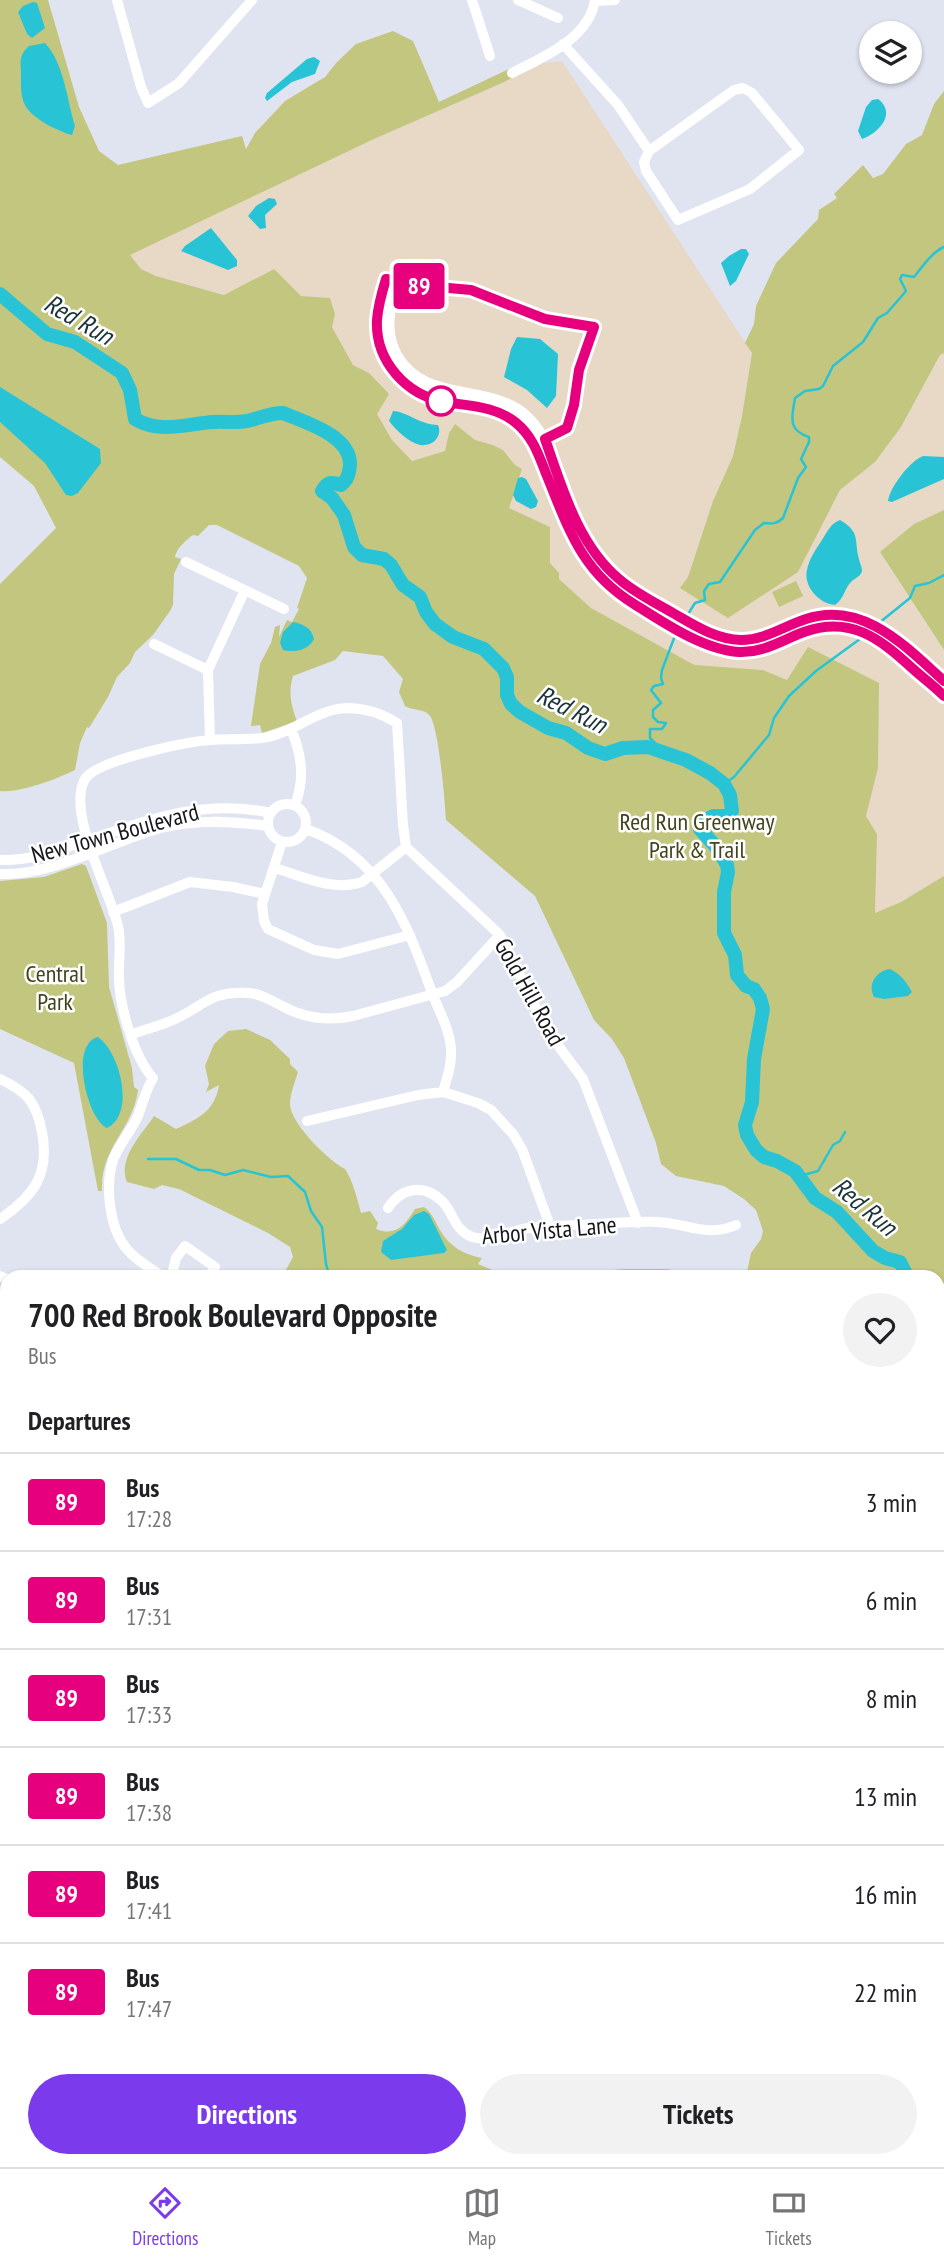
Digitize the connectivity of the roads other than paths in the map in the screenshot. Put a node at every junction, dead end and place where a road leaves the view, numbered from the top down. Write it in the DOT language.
graph roads {
  1 [pos="117,0"];
  2 [pos="251,0"];
  3 [pos="485,0"];
  4 [pos="518,0"];
  5 [pos="615,0"];
  6 [pos="595,1"];
  7 [pos="473,2"];
  8 [pos="558,18"];
  9 [pos="564,44"];
  10 [pos="490,57"];
  11 [pos="512,73"];
  12 [pos="649,151"];
  13 [pos="186,562"];
  14 [pos="245,590"];
  15 [pos="284,609"];
  16 [pos="888,639"];
  17 [pos="155,644"];
  18 [pos="208,670"];
  19 [pos="944,681"];
  20 [pos="944,696"];
  21 [pos="291,729"];
  22 [pos="210,740"];
  23 [pos="295,805"];
  24 [pos="271,813"];
  25 [pos="268,826"];
  26 [pos="306,829"];
  27 [pos="87,841"];
  28 [pos="282,842"];
  29 [pos="406,847"];
  30 [pos="91,853"];
  31 [pos="0,860"];
  32 [pos="275,868"];
  33 [pos="373,873"];
  34 [pos="0,874"];
  35 [pos="265,894"];
  36 [pos="113,912"];
  37 [pos="410,935"];
  38 [pos="500,935"];
  39 [pos="433,995"];
  40 [pos="132,1034"];
  41 [pos="0,1079"];
  42 [pos="443,1092"];
  43 [pos="307,1121"];
  44 [pos="388,1208"];
  45 [pos="0,1219"];
  46 [pos="638,1223"];
  47 [pos="736,1225"];
  48 [pos="550,1226"];
  49 [pos="153,1270"];
  50 [pos="173,1270"];
  51 [pos="213,1270"];
  1 -- 2 [label="street"];
  3 -- 7 [label="street"];
  4 -- 8 [label="street"];
  5 -- 6 [label="street"];
  6 -- 9 [label="street"];
  7 -- 10 [label="street"];
  9 -- 11 [label="street"];
  9 -- 12 [label="street"];
  12 -- 12 [label="street"];
  13 -- 14 [label="street"];
  14 -- 15 [label="street"];
  14 -- 18 [label="street"];
  16 -- 16 [label="street"];
  16 -- 19 [label="street"];
  16 -- 20 [label="street"];
  17 -- 18 [label="street"];
  18 -- 22 [label="street"];
  21 -- 22 [label="street"];
  21 -- 23 [label="street"];
  21 -- 29 [label="street"];
  22 -- 27 [label="street"];
  23 -- 24 [label="street"];
  23 -- 26 [label="street"];
  24 -- 25 [label="street"];
  24 -- 27 [label="street, New Town Boulevard"];
  25 -- 28 [label="street"];
  25 -- 30 [label="street, New Town Boulevard"];
  26 -- 28 [label="street"];
  26 -- 33 [label="street"];
  27 -- 30 [label="street"];
  27 -- 31 [label="street, New Town Boulevard"];
  28 -- 32 [label="street"];
  29 -- 33 [label="street"];
  29 -- 38 [label="street, Gold Hill Road"];
  30 -- 34 [label="street, New Town Boulevard"];
  30 -- 36 [label="street"];
  32 -- 33 [label="street"];
  32 -- 35 [label="street"];
  33 -- 37 [label="street"];
  35 -- 36 [label="street"];
  35 -- 37 [label="street"];
  36 -- 40 [label="street"];
  37 -- 39 [label="street"];
  38 -- 39 [label="street"];
  38 -- 46 [label="street, Gold Hill Road"];
  39 -- 40 [label="street"];
  39 -- 42 [label="street"];
  40 -- 49 [label="street"];
  41 -- 45 [label="street"];
  42 -- 43 [label="street"];
  42 -- 48 [label="street"];
  44 -- 48 [label="street, Arbor Vista Lane"];
  46 -- 47 [label="street, Arbor Vista Lane"];
  46 -- 48 [label="street, Arbor Vista Lane"];
  50 -- 51 [label="street"];
}
